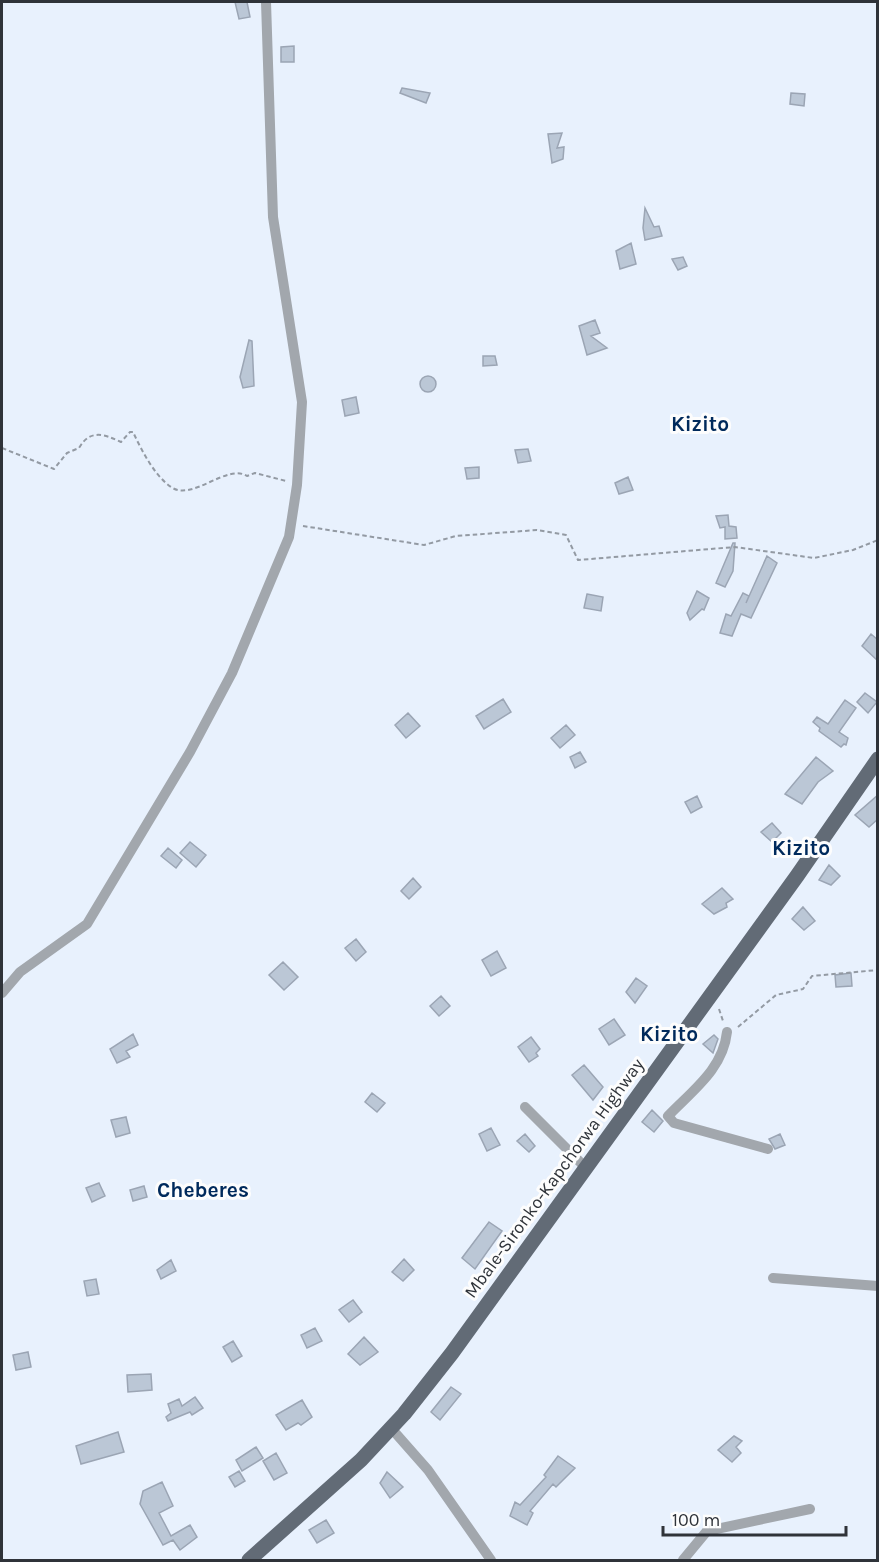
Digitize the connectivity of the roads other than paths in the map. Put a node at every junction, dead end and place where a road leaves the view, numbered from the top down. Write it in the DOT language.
graph roads {
  1 [pos="266,2"];
  2 [pos="878,759"];
  3 [pos="2,993"];
  4 [pos="727,1032"];
  5 [pos="525,1107"];
  6 [pos="768,1149"];
  7 [pos="586,1168"];
  8 [pos="773,1278"];
  9 [pos="878,1286"];
  10 [pos="391,1428"];
  11 [pos="810,1509"];
  12 [pos="249,1560"];
  13 [pos="490,1560"];
  14 [pos="683,1560"];
  1 -- 3 [label="street"];
  2 -- 7 [label="main road, Mbale-Sironko-Kapchorwa Highway"];
  4 -- 6 [label="street"];
  5 -- 7 [label="street"];
  7 -- 10 [label="main road, Mbale-Sironko-Kapchorwa Highway"];
  8 -- 9 [label="street"];
  10 -- 12 [label="main road, Mbale-Sironko-Kapchorwa Highway"];
  10 -- 13 [label="street"];
  11 -- 14 [label="street"];
}
